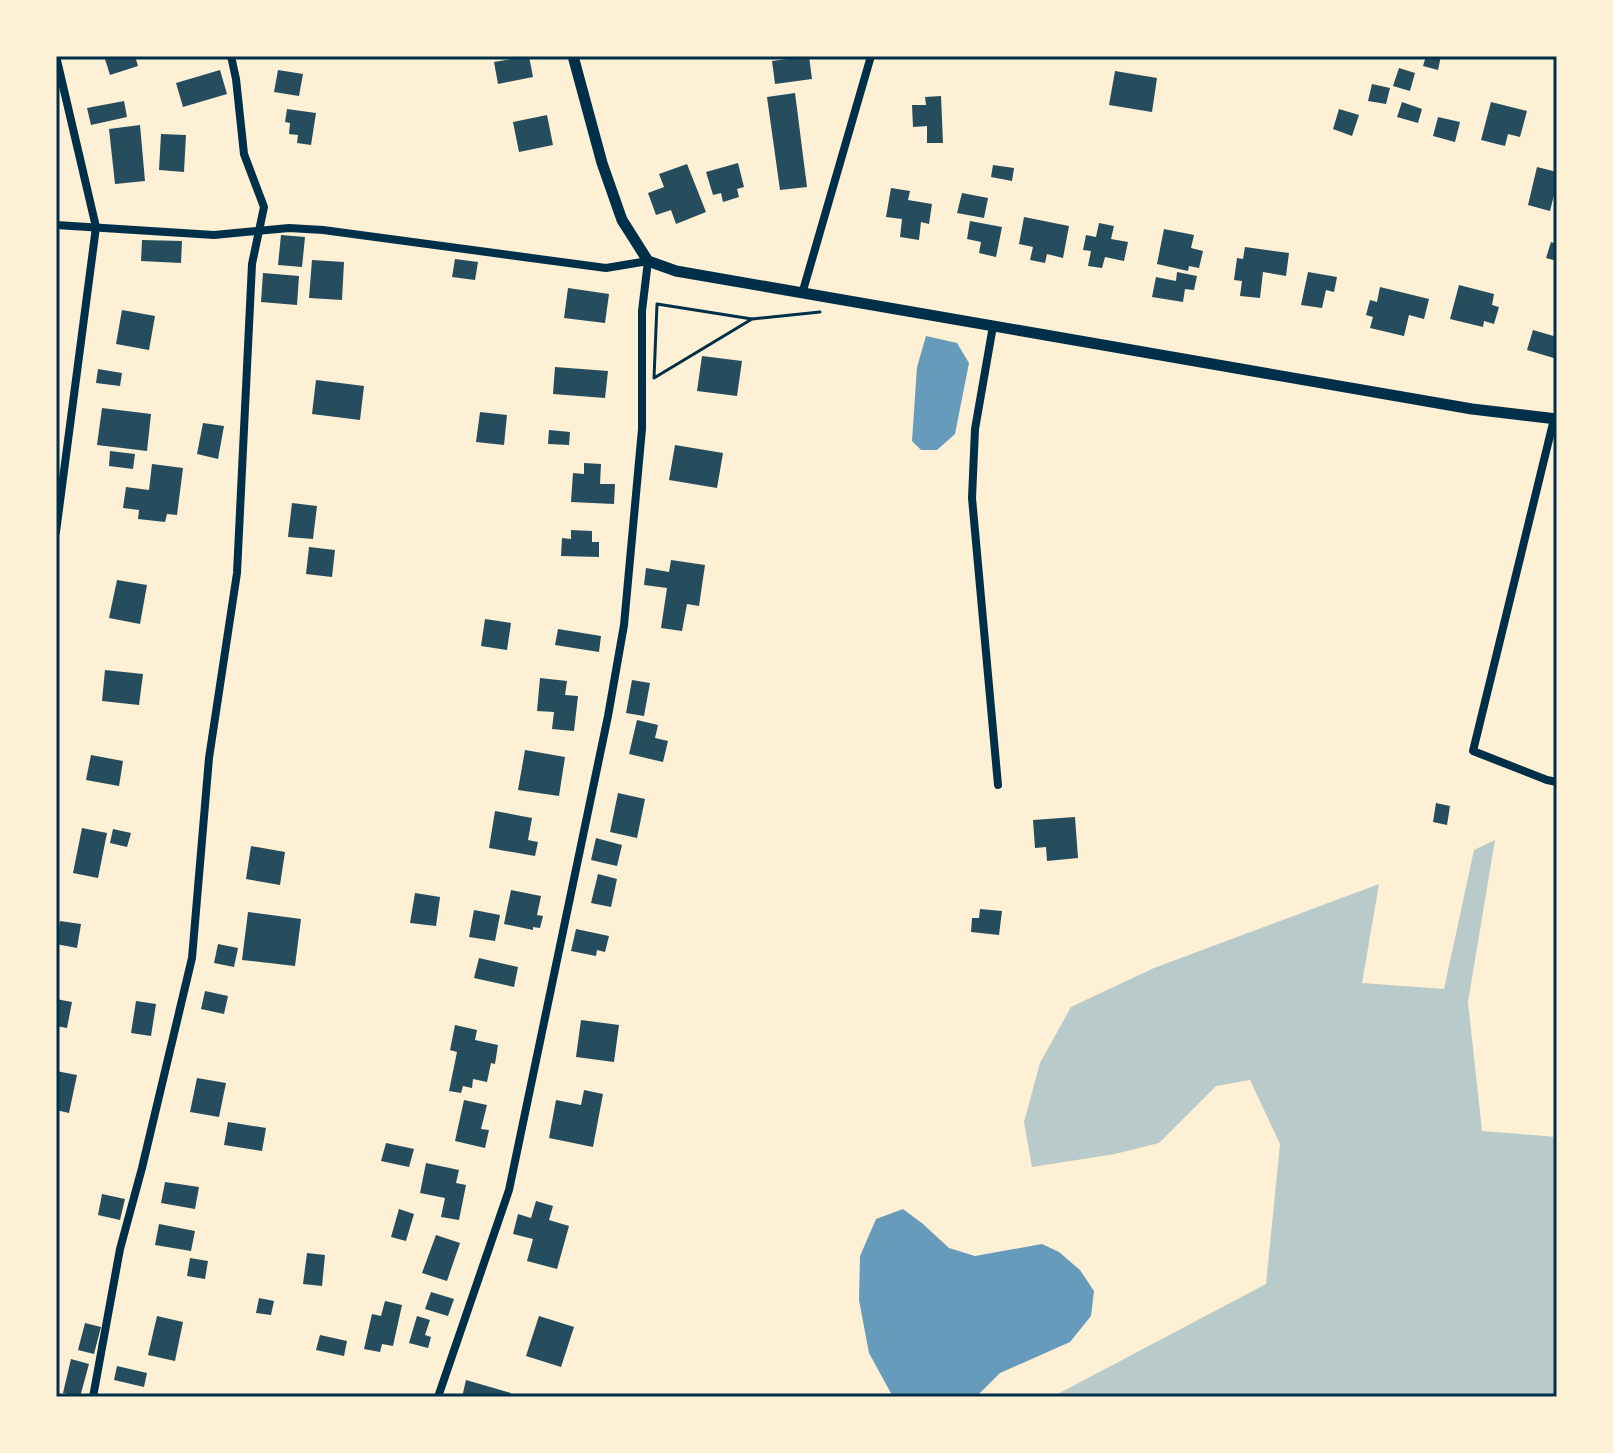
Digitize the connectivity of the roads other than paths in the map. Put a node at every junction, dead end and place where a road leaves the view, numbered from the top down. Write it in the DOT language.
graph roads {
  1 [pos="56,56"];
  2 [pos="231,56"];
  3 [pos="573,56"];
  4 [pos="871,56"];
  5 [pos="56,225"];
  6 [pos="96,227"];
  7 [pos="259,230"];
  8 [pos="648,261"];
  9 [pos="802,294"];
  10 [pos="993,326"];
  11 [pos="1556,419"];
  12 [pos="56,532"];
  13 [pos="1557,782"];
  14 [pos="998,785"];
  15 [pos="93,1397"];
  16 [pos="438,1397"];
  1 -- 6 [label="street"];
  2 -- 7 [label="street"];
  3 -- 8 [label="main road"];
  4 -- 9 [label="street"];
  5 -- 6 [label="street"];
  6 -- 7 [label="street"];
  6 -- 12 [label="street"];
  7 -- 8 [label="street"];
  7 -- 15 [label="street"];
  8 -- 9 [label="main road"];
  8 -- 16 [label="street"];
  9 -- 10 [label="main road"];
  10 -- 11 [label="main road"];
  10 -- 14 [label="street"];
  11 -- 13 [label="street"];
}
